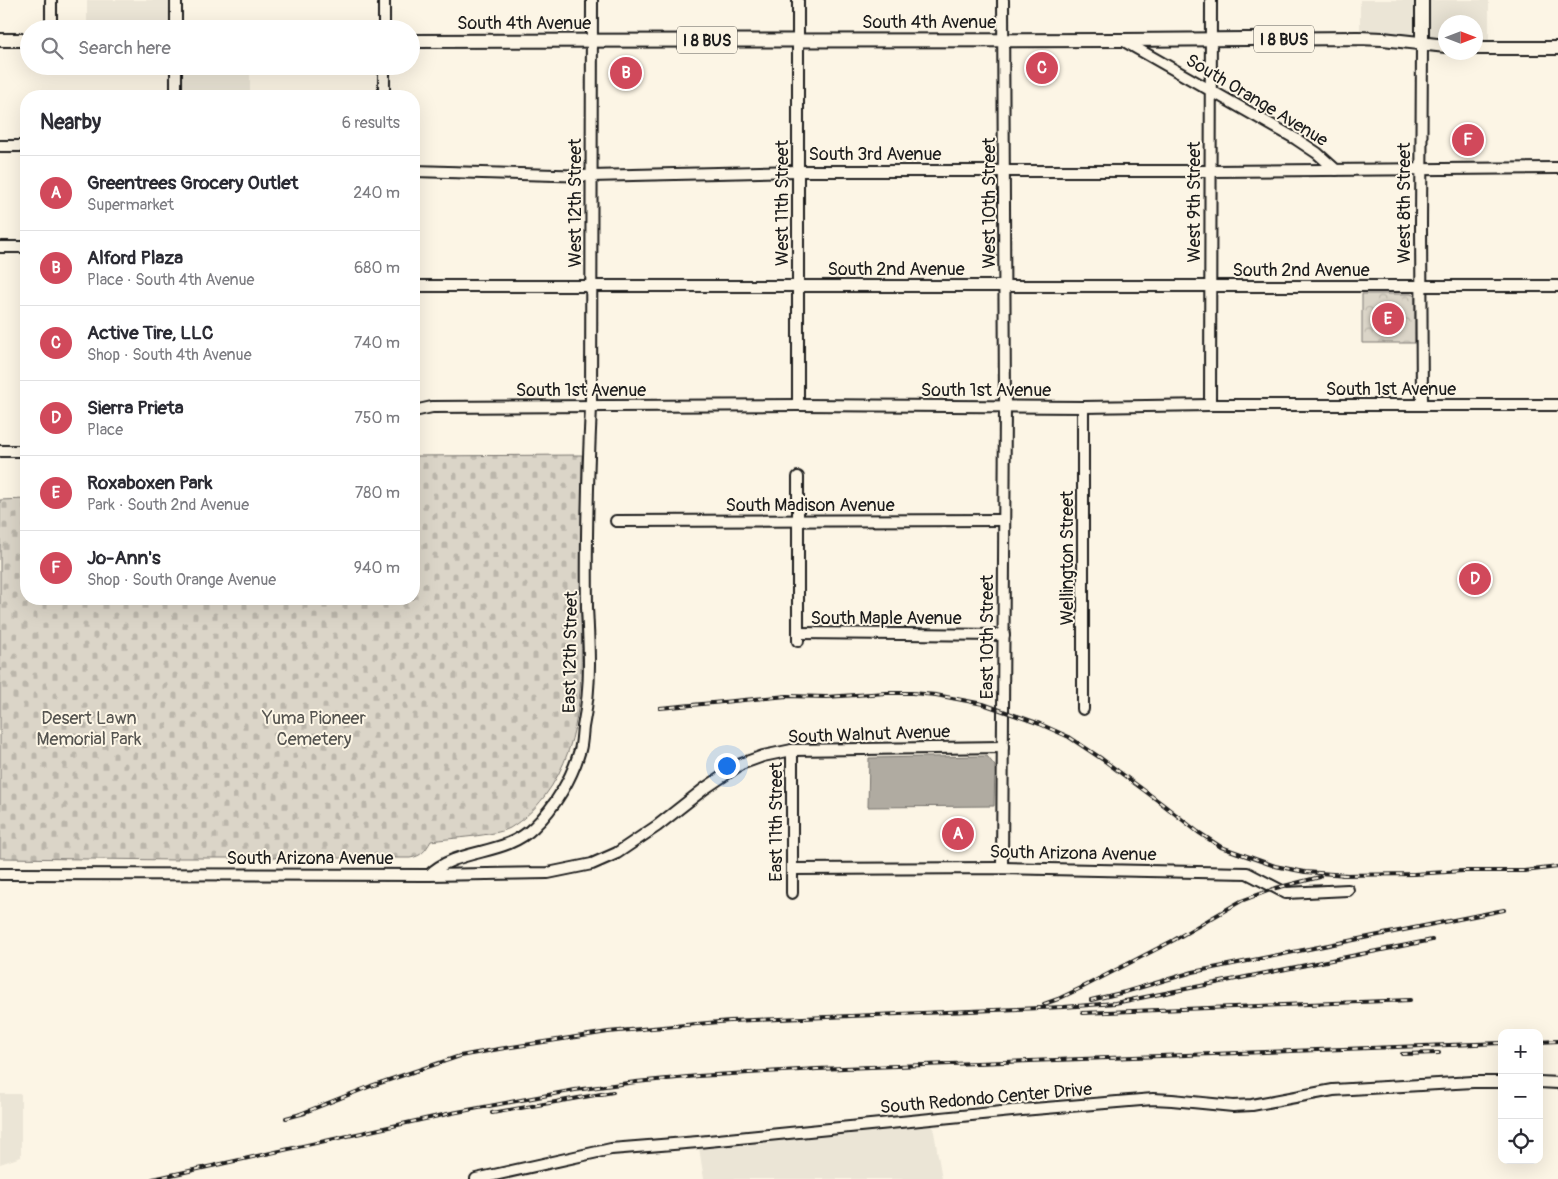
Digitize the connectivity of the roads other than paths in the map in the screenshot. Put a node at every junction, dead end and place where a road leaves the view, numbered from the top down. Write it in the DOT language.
graph roads {
  1 [pos="51,0"];
  2 [pos="176,0"];
  3 [pos="384,0"];
  4 [pos="592,0"];
  5 [pos="798,0"];
  6 [pos="1003,0"];
  7 [pos="1211,0"];
  8 [pos="1422,0"];
  9 [pos="51,20"];
  10 [pos="176,20"];
  11 [pos="384,20"];
  12 [pos="0,40"];
  13 [pos="20,40"];
  14 [pos="592,40"];
  15 [pos="798,40"];
  16 [pos="1003,40"];
  17 [pos="1122,40"];
  18 [pos="1211,40"];
  19 [pos="420,41"];
  20 [pos="1422,44"];
  21 [pos="1438,45"];
  22 [pos="1483,48"];
  23 [pos="1558,48"];
  24 [pos="176,75"];
  25 [pos="384,75"];
  26 [pos="176,90"];
  27 [pos="384,90"];
  28 [pos="1211,91"];
  29 [pos="0,146"];
  30 [pos="20,146"];
  31 [pos="1422,168"];
  32 [pos="1558,168"];
  33 [pos="1005,170"];
  34 [pos="1336,170"];
  35 [pos="420,171"];
  36 [pos="798,171"];
  37 [pos="1211,171"];
  38 [pos="591,176"];
  39 [pos="0,247"];
  40 [pos="20,247"];
  41 [pos="798,285"];
  42 [pos="420,286"];
  43 [pos="591,286"];
  44 [pos="1005,286"];
  45 [pos="1211,286"];
  46 [pos="1422,286"];
  47 [pos="1558,286"];
  48 [pos="798,405"];
  49 [pos="1210,405"];
  50 [pos="1558,405"];
  51 [pos="1005,406"];
  52 [pos="1422,406"];
  53 [pos="591,407"];
  54 [pos="1083,407"];
  55 [pos="420,410"];
  56 [pos="0,451"];
  57 [pos="20,451"];
  58 [pos="798,477"];
  59 [pos="1004,520"];
  60 [pos="616,521"];
  61 [pos="798,521"];
  62 [pos="1004,635"];
  63 [pos="1083,709"];
  64 [pos="1003,747"];
  65 [pos="792,750"];
  66 [pos="617,853"];
  67 [pos="1002,868"];
  68 [pos="792,869"];
  69 [pos="0,874"];
  70 [pos="429,874"];
  71 [pos="1348,890"];
  72 [pos="792,893"];
  73 [pos="1498,1082"];
  74 [pos="1543,1082"];
  75 [pos="1558,1083"];
  76 [pos="476,1179"];
  1 -- 9 [label="street"];
  2 -- 10 [label="street"];
  3 -- 11 [label="street"];
  4 -- 14 [label="street, West 12th Street"];
  5 -- 15 [label="street, West 11th Street"];
  6 -- 16 [label="street, West 10th Street"];
  7 -- 18 [label="street, West 9th Street"];
  8 -- 20 [label="main road, West 8th Street"];
  12 -- 13 [label="main road"];
  14 -- 15 [label="main road, South 4th Avenue / I 8 BUS"];
  14 -- 19 [label="main road, South 4th Avenue / I 8 BUS"];
  14 -- 38 [label="street, West 12th Street"];
  15 -- 16 [label="main road, South 4th Avenue / I 8 BUS"];
  15 -- 36 [label="street, West 11th Street"];
  16 -- 17 [label="main road, South 4th Avenue / I 8 BUS"];
  16 -- 33 [label="street, West 10th Street"];
  17 -- 18 [label="main road, South 4th Avenue / I 8 BUS"];
  17 -- 28 [label="street, South Orange Avenue"];
  18 -- 20 [label="main road, South 4th Avenue / I 8 BUS"];
  18 -- 28 [label="street, West 9th Street"];
  20 -- 21 [label="main road, South 4th Avenue / I 8 BUS"];
  20 -- 31 [label="street, West 8th Street"];
  22 -- 23 [label="main road"];
  24 -- 26 [label="street"];
  25 -- 27 [label="street"];
  28 -- 34 [label="street, South Orange Avenue"];
  28 -- 37 [label="street, West 9th Street"];
  29 -- 30 [label="street"];
  31 -- 32 [label="street, South Orange Avenue"];
  31 -- 34 [label="street, South Orange Avenue"];
  31 -- 46 [label="street, West 8th Street"];
  33 -- 36 [label="street, South 3rd Avenue"];
  33 -- 37 [label="street, South 3rd Avenue"];
  33 -- 44 [label="street, West 10th Street"];
  34 -- 37 [label="street, South 3rd Avenue"];
  35 -- 38 [label="street, South 3rd Avenue"];
  36 -- 38 [label="street, South 3rd Avenue"];
  36 -- 41 [label="street, West 11th Street"];
  37 -- 45 [label="street, West 9th Street"];
  38 -- 43 [label="street, West 12th Street"];
  39 -- 40 [label="street"];
  41 -- 43 [label="street, South 2nd Avenue"];
  41 -- 44 [label="street, South 2nd Avenue"];
  41 -- 48 [label="street, West 11th Street"];
  42 -- 43 [label="street, South 2nd Avenue"];
  43 -- 53 [label="street, West 12th Street"];
  44 -- 45 [label="street, South 2nd Avenue"];
  44 -- 51 [label="street, West 10th Street"];
  45 -- 46 [label="street, South 2nd Avenue"];
  45 -- 49 [label="street, West 9th Street"];
  46 -- 47 [label="street, South 2nd Avenue"];
  46 -- 52 [label="street, West 8th Street"];
  48 -- 51 [label="street, South 1st Avenue"];
  48 -- 53 [label="street, South 1st Avenue"];
  49 -- 52 [label="street, South 1st Avenue"];
  49 -- 54 [label="street, South 1st Avenue"];
  50 -- 52 [label="street, South 1st Avenue"];
  51 -- 54 [label="street, South 1st Avenue"];
  51 -- 59 [label="street, East 10th Street"];
  53 -- 55 [label="street, South 1st Avenue"];
  53 -- 70 [label="street, East 12th Street"];
  54 -- 63 [label="street, Wellington Street"];
  56 -- 57 [label="street"];
  58 -- 61 [label="street"];
  59 -- 61 [label="street, South Madison Avenue"];
  59 -- 62 [label="street, East 10th Street"];
  60 -- 61 [label="street, South Madison Avenue"];
  61 -- 62 [label="street, South Maple Avenue"];
  62 -- 64 [label="street, East 10th Street"];
  64 -- 65 [label="street, South Walnut Avenue"];
  64 -- 67 [label="street, East 10th Street"];
  65 -- 66 [label="street, South Walnut Avenue"];
  65 -- 68 [label="street, East 11th Street"];
  66 -- 70 [label="street, South Arizona Avenue"];
  67 -- 68 [label="street, South Arizona Avenue"];
  67 -- 71 [label="street, South Arizona Avenue"];
  68 -- 72 [label="street, East 11th Street"];
  69 -- 70 [label="street, South Arizona Avenue"];
  73 -- 76 [label="street, South Redondo Center Drive"];
  74 -- 75 [label="street"];
}
